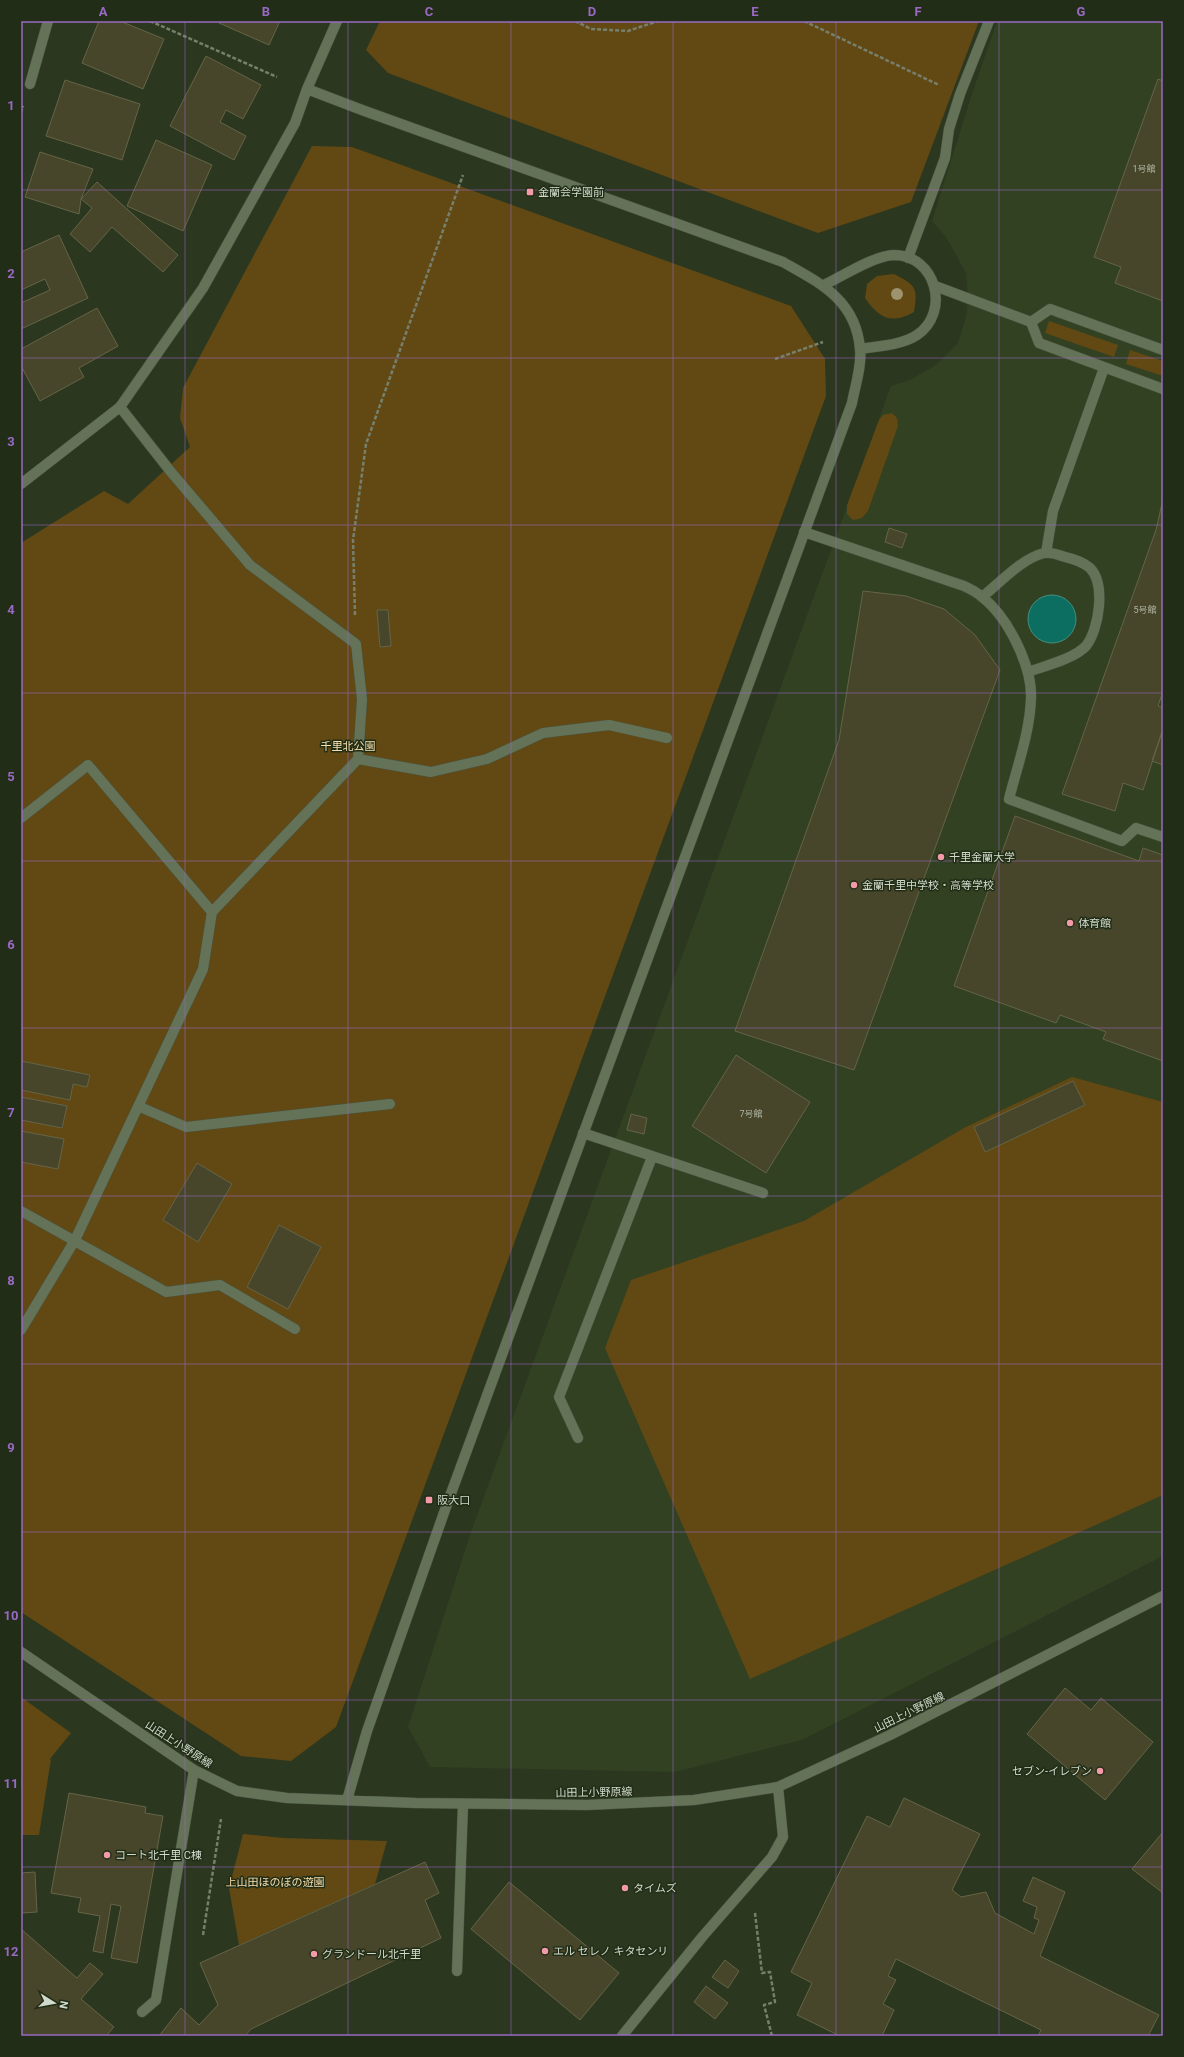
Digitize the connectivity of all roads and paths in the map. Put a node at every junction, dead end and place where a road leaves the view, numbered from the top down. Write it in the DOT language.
graph roads {
  1 [pos="48,21"];
  2 [pos="150,21"];
  3 [pos="337,21"];
  4 [pos="576,21"];
  5 [pos="658,21"];
  6 [pos="804,21"];
  7 [pos="989,21"];
  8 [pos="277,77"];
  9 [pos="30,84"];
  10 [pos="307,89"];
  11 [pos="960,94"];
  12 [pos="463,175"];
  13 [pos="908,258"];
  14 [pos="824,285"];
  15 [pos="935,286"];
  16 [pos="1031,322"];
  17 [pos="823,342"];
  18 [pos="860,349"];
  19 [pos="1163,350"];
  20 [pos="775,359"];
  21 [pos="1104,368"];
  22 [pos="1163,389"];
  23 [pos="120,407"];
  24 [pos="21,484"];
  25 [pos="804,532"];
  26 [pos="1046,553"];
  27 [pos="982,597"];
  28 [pos="356,644"];
  29 [pos="1028,672"];
  30 [pos="666,738"];
  31 [pos="358,759"];
  32 [pos="21,818"];
  33 [pos="1163,837"];
  34 [pos="212,912"];
  35 [pos="390,1104"];
  36 [pos="138,1106"];
  37 [pos="583,1133"];
  38 [pos="652,1157"];
  39 [pos="763,1193"];
  40 [pos="21,1211"];
  41 [pos="75,1240"];
  42 [pos="295,1329"];
  43 [pos="21,1330"];
  44 [pos="578,1438"];
  45 [pos="1163,1596"];
  46 [pos="21,1652"];
  47 [pos="194,1770"];
  48 [pos="778,1787"];
  49 [pos="347,1800"];
  50 [pos="463,1804"];
  51 [pos="221,1819"];
  52 [pos="754,1909"];
  53 [pos="203,1935"];
  54 [pos="457,1971"];
  55 [pos="142,2012"];
  56 [pos="622,2036"];
  57 [pos="772,2036"];
  1 -- 9 [label="street"];
  2 -- 8 [label="path"];
  3 -- 10 [label="street"];
  4 -- 5 [label="path"];
  6 -- 11 [label="path"];
  7 -- 11 [label="street"];
  10 -- 14 [label="street"];
  10 -- 23 [label="street"];
  11 -- 13 [label="street"];
  12 -- 28 [label="path"];
  13 -- 14 [label="street"];
  13 -- 15 [label="street"];
  14 -- 18 [label="street"];
  15 -- 16 [label="street"];
  15 -- 18 [label="street"];
  16 -- 19 [label="street"];
  16 -- 21 [label="street"];
  17 -- 20 [label="path"];
  18 -- 25 [label="street"];
  21 -- 22 [label="street"];
  21 -- 26 [label="street"];
  23 -- 24 [label="street"];
  23 -- 28 [label="street"];
  25 -- 27 [label="street"];
  25 -- 37 [label="street"];
  26 -- 27 [label="street"];
  26 -- 29 [label="street"];
  27 -- 29 [label="street"];
  28 -- 31 [label="street"];
  29 -- 33 [label="street"];
  30 -- 31 [label="street"];
  31 -- 34 [label="street"];
  32 -- 34 [label="street"];
  34 -- 36 [label="street"];
  35 -- 36 [label="street"];
  36 -- 41 [label="street"];
  37 -- 38 [label="street"];
  37 -- 49 [label="street"];
  38 -- 39 [label="street"];
  38 -- 44 [label="street"];
  40 -- 41 [label="street"];
  41 -- 42 [label="street"];
  41 -- 43 [label="street"];
  45 -- 48 [label="street, 山田上小野原線"];
  46 -- 47 [label="street, 山田上小野原線"];
  47 -- 49 [label="street, 山田上小野原線"];
  47 -- 55 [label="street"];
  48 -- 50 [label="street, 山田上小野原線"];
  48 -- 56 [label="street"];
  49 -- 50 [label="street, 山田上小野原線"];
  50 -- 54 [label="street"];
  51 -- 53 [label="path"];
  52 -- 57 [label="path"];
}
